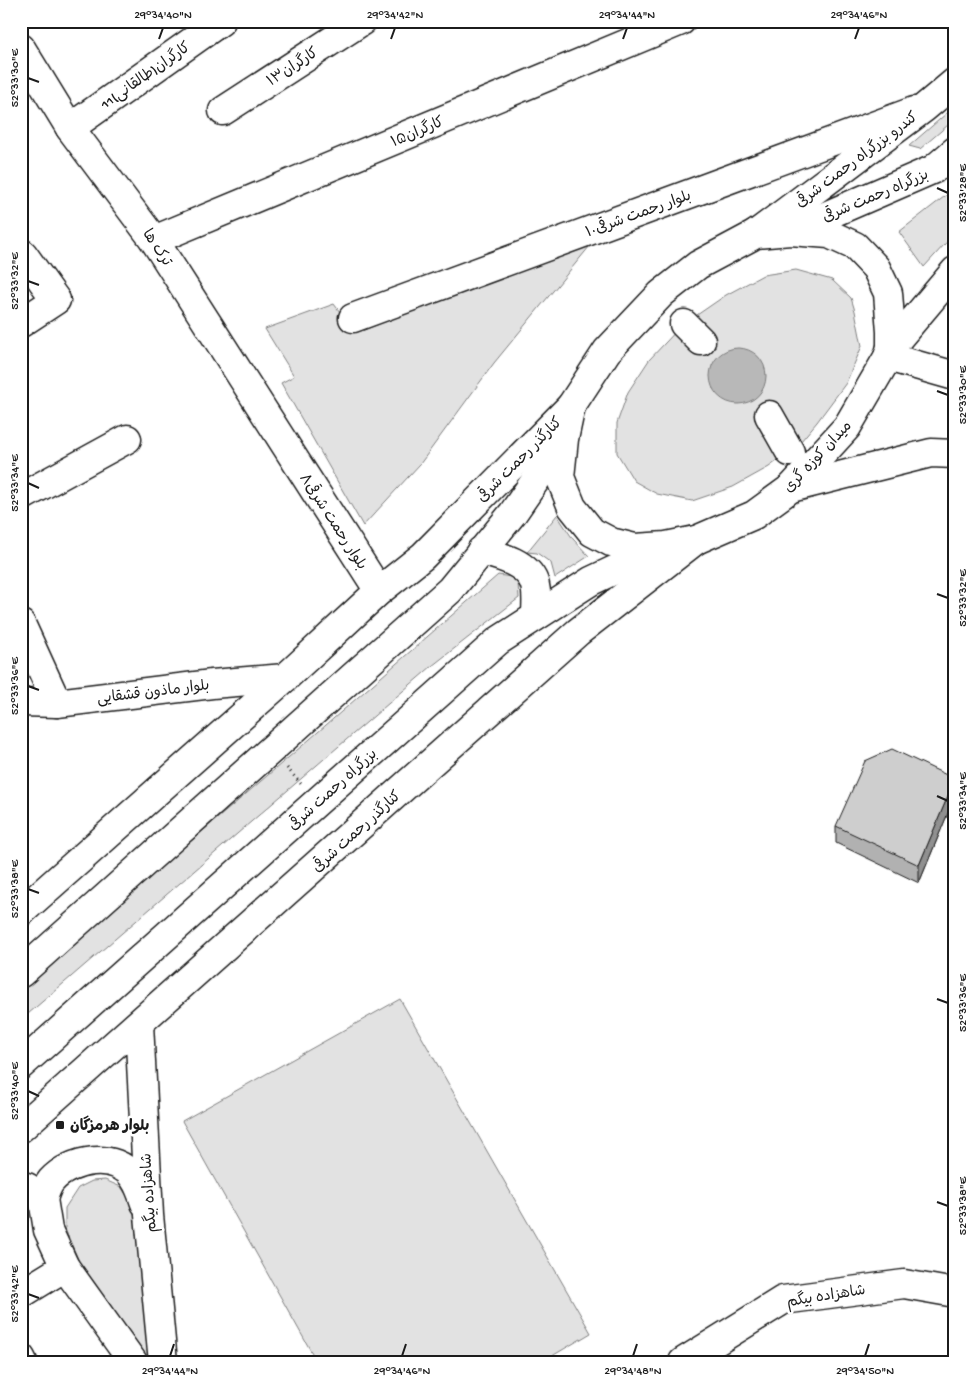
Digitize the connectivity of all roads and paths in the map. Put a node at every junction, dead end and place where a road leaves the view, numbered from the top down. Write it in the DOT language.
graph roads {
  1 [pos="221,21"];
  2 [pos="362,21"];
  3 [pos="681,21"];
  4 [pos="21,48"];
  5 [pos="955,82"];
  6 [pos="924,108"];
  7 [pos="223,111"];
  8 [pos="70,128"];
  9 [pos="954,155"];
  10 [pos="790,231"];
  11 [pos="756,234"];
  12 [pos="154,240"];
  13 [pos="23,254"];
  14 [pos="955,271"];
  15 [pos="353,318"];
  16 [pos="21,323"];
  17 [pos="890,352"];
  18 [pos="955,376"];
  19 [pos="571,406"];
  20 [pos="769,416"];
  21 [pos="127,439"];
  22 [pos="564,439"];
  23 [pos="289,451"];
  24 [pos="790,452"];
  25 [pos="955,454"];
  26 [pos="791,488"];
  27 [pos="21,497"];
  28 [pos="696,540"];
  29 [pos="666,546"];
  30 [pos="481,551"];
  31 [pos="379,591"];
  32 [pos="536,616"];
  33 [pos="21,624"];
  34 [pos="285,678"];
  35 [pos="21,702"];
  36 [pos="57,703"];
  37 [pos="271,750"];
  38 [pos="317,802"];
  39 [pos="21,912"];
  40 [pos="21,973"];
  41 [pos="139,1024"];
  42 [pos="21,1065"];
  43 [pos="21,1128"];
  44 [pos="32,1192"];
  45 [pos="149,1215"];
  46 [pos="65,1267"];
  47 [pos="955,1293"];
  48 [pos="21,1294"];
  49 [pos="21,1358"];
  50 [pos="691,1360"];
  51 [pos="23,1362"];
  52 [pos="133,1362"];
  53 [pos="163,1362"];
  1 -- 8 [label="main road, 11کارگران(طالقانی)"];
  2 -- 7 [label="main road, کارگران۱۳"];
  3 -- 12 [label="main road, ۱۵کارگران"];
  4 -- 8 [label="main road, ترک ها"];
  5 -- 6 [label="main road, کندرو بزرگراه رحمت شرقی"];
  6 -- 11 [label="main road, کندرو بزرگراه رحمت شرقی"];
  6 -- 15 [label="main road, ۱۰بلوار رحمت شرقی"];
  8 -- 12 [label="main road, ترک ها"];
  9 -- 10 [label="main road, بزرگراه رحمت شرقی"];
  10 -- 11 [label="main road, میدان کوزه گری"];
  10 -- 17 [label="main road, میدان کوزه گری"];
  11 -- 19 [label="main road, میدان کوزه گری"];
  12 -- 23 [label="main road, ترک ها"];
  13 -- 16 [label="main road"];
  14 -- 17 [label="main road"];
  17 -- 18 [label="main road"];
  17 -- 26 [label="main road, میدان کوزه گری"];
  19 -- 22 [label="main road, میدان کوزه گری"];
  19 -- 31 [label="main road, کنارگذر رحمت شرقی"];
  20 -- 24 [label="main road"];
  21 -- 27 [label="main road"];
  22 -- 29 [label="main road, میدان کوزه گری"];
  22 -- 30 [label="main road"];
  23 -- 31 [label="main road, بلوار رحمت شرقی۸"];
  25 -- 26 [label="main road"];
  26 -- 28 [label="main road, میدان کوزه گری"];
  28 -- 29 [label="main road, میدان کوزه گری"];
  28 -- 41 [label="main road, کنارگذر رحمت شرقی"];
  29 -- 32 [label="main road, بزرگراه رحمت شرقی"];
  30 -- 32 [label="main road"];
  30 -- 37 [label="main road"];
  31 -- 34 [label="main road, کنارگذر رحمت شرقی"];
  32 -- 38 [label="main road, بزرگراه رحمت شرقی"];
  33 -- 36 [label="main road"];
  34 -- 36 [label="main road, بلوار ماذون قشقایی"];
  34 -- 39 [label="main road, کنارگذر رحمت شرقی"];
  35 -- 36 [label="main road, بلوار ماذون قشقایی"];
  37 -- 38 [label="path"];
  37 -- 40 [label="main road"];
  38 -- 42 [label="main road, بزرگراه رحمت شرقی"];
  41 -- 43 [label="main road, کنارگذر رحمت شرقی"];
  41 -- 45 [label="main road, شاهزاده بیگم"];
  44 -- 45 [label="main road"];
  44 -- 46 [label="main road"];
  45 -- 53 [label="main road, شاهزاده بیگم"];
  46 -- 48 [label="main road"];
  46 -- 52 [label="main road"];
  47 -- 50 [label="main road, شاهزاده بیگم"];
  49 -- 51 [label="main road"];
}
